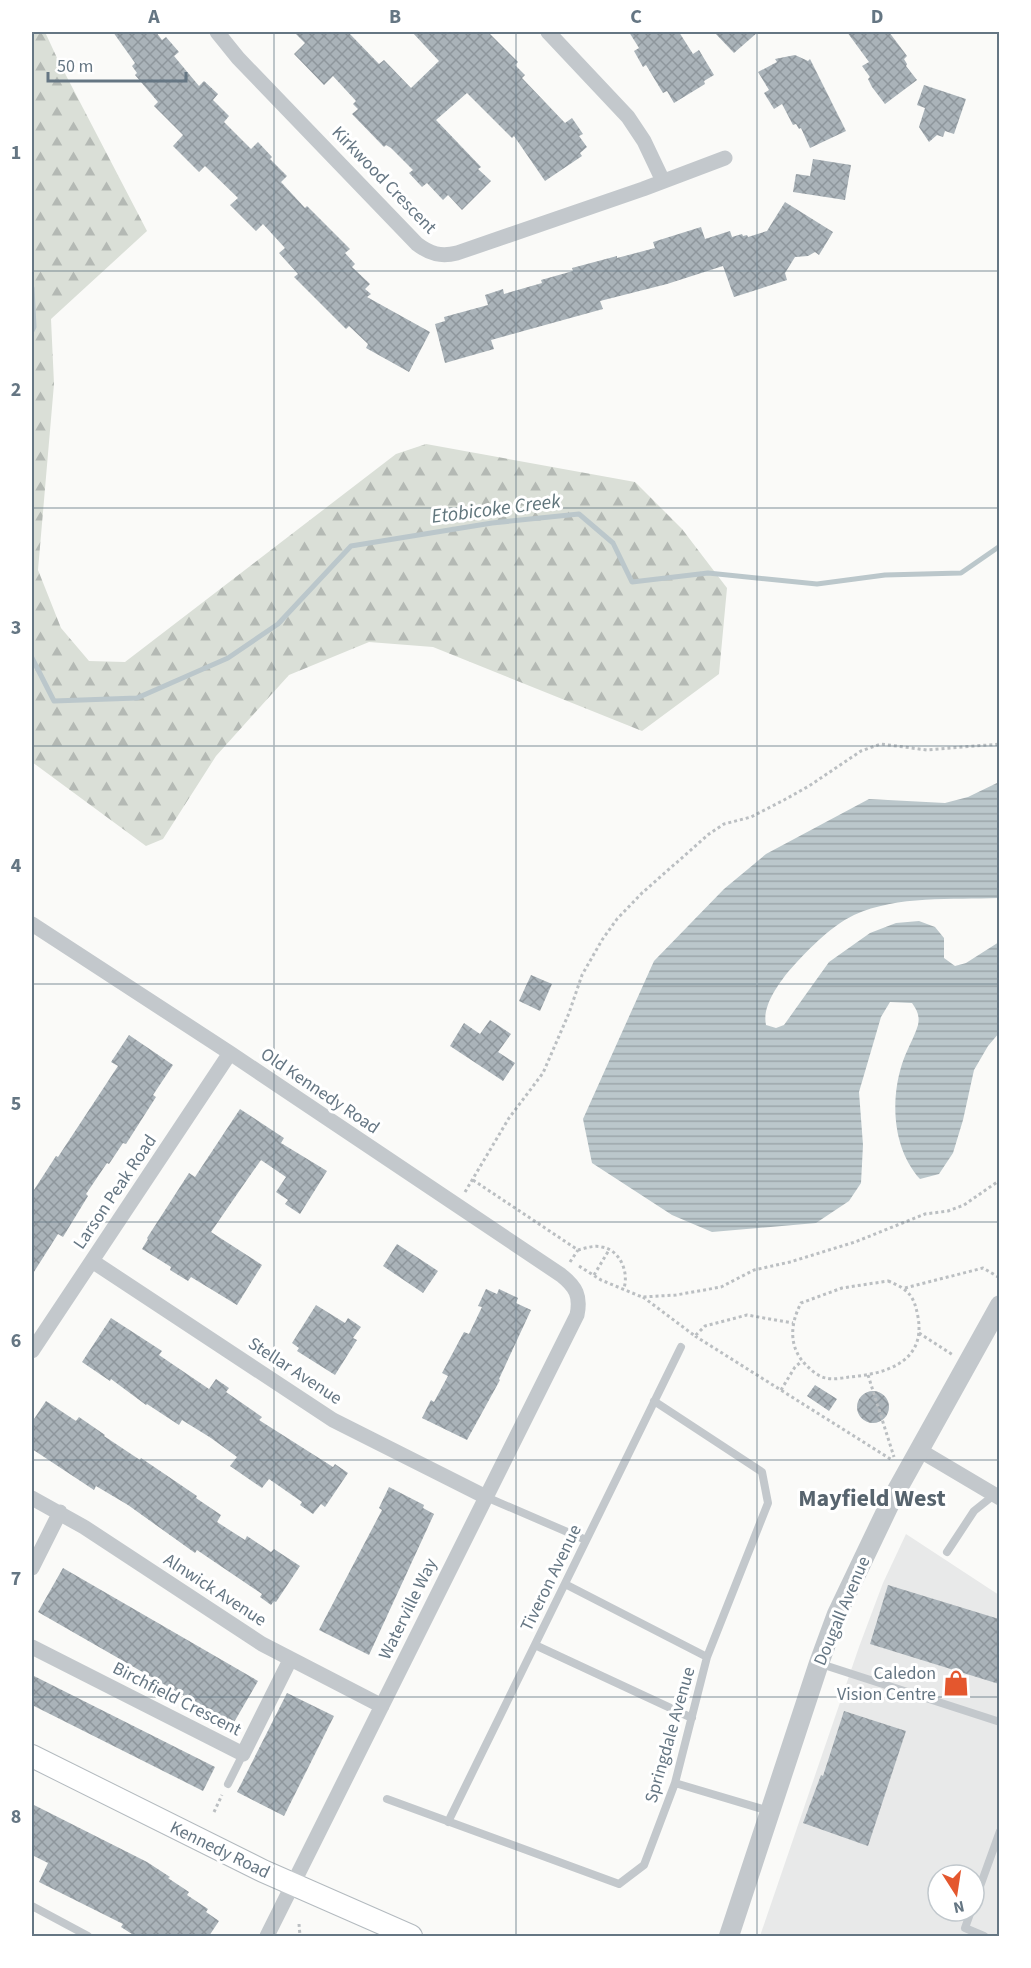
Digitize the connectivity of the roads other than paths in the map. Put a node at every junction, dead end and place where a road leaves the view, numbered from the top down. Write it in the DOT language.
graph roads {
  1 [pos="217,32"];
  2 [pos="558,35"];
  3 [pos="724,158"];
  4 [pos="663,180"];
  5 [pos="32,924"];
  6 [pos="230,1053"];
  7 [pos="92,1261"];
  8 [pos="579,1298"];
  9 [pos="999,1305"];
  10 [pos="681,1347"];
  11 [pos="32,1351"];
  12 [pos="654,1401"];
  13 [pos="919,1450"];
  14 [pos="997,1492"];
  15 [pos="486,1497"];
  16 [pos="32,1498"];
  17 [pos="60,1512"];
  18 [pos="586,1540"];
  19 [pos="947,1552"];
  20 [pos="32,1568"];
  21 [pos="564,1584"];
  22 [pos="535,1645"];
  23 [pos="32,1647"];
  24 [pos="707,1657"];
  25 [pos="290,1660"];
  26 [pos="819,1663"];
  27 [pos="382,1706"];
  28 [pos="692,1718"];
  29 [pos="999,1722"];
  30 [pos="243,1755"];
  31 [pos="32,1756"];
  32 [pos="675,1783"];
  33 [pos="228,1784"];
  34 [pos="387,1799"];
  35 [pos="770,1812"];
  36 [pos="448,1821"];
  37 [pos="999,1831"];
  38 [pos="986,1868"];
  39 [pos="294,1885"];
  40 [pos="32,1906"];
  41 [pos="967,1923"];
  42 [pos="88,1936"];
  43 [pos="267,1936"];
  44 [pos="411,1936"];
  45 [pos="729,1936"];
  46 [pos="984,1936"];
  1 -- 4 [label="street, Kirkwood Crescent"];
  2 -- 4 [label="street"];
  3 -- 4 [label="street, Kirkwood Crescent"];
  5 -- 6 [label="street, Old Kennedy Road"];
  6 -- 7 [label="street, Larson Peak Road"];
  6 -- 8 [label="street, Old Kennedy Road"];
  7 -- 11 [label="street, Larson Peak Road"];
  7 -- 15 [label="street, Stellar Avenue"];
  8 -- 15 [label="street, Waterville Way"];
  9 -- 13 [label="street, Dougall Avenue"];
  10 -- 12 [label="lane, Tiveron Avenue"];
  12 -- 18 [label="lane, Tiveron Avenue"];
  12 -- 24 [label="lane, Springdale Avenue"];
  13 -- 14 [label="street"];
  13 -- 26 [label="street, Dougall Avenue"];
  14 -- 19 [label="lane"];
  15 -- 18 [label="lane"];
  15 -- 27 [label="street, Waterville Way"];
  16 -- 17 [label="street, Alnwick Avenue"];
  17 -- 20 [label="street"];
  17 -- 25 [label="street, Alnwick Avenue"];
  18 -- 21 [label="lane, Tiveron Avenue"];
  21 -- 22 [label="lane, Tiveron Avenue"];
  21 -- 24 [label="lane"];
  22 -- 28 [label="lane"];
  22 -- 36 [label="lane, Tiveron Avenue"];
  23 -- 30 [label="street, Birchfield Crescent"];
  24 -- 28 [label="lane, Springdale Avenue"];
  25 -- 27 [label="street, Alnwick Avenue"];
  25 -- 30 [label="street, Birchfield Crescent"];
  26 -- 29 [label="lane"];
  26 -- 35 [label="street, Dougall Avenue"];
  27 -- 39 [label="street, Waterville Way"];
  28 -- 32 [label="lane, Springdale Avenue"];
  30 -- 33 [label="lane"];
  31 -- 39 [label="main road, Kennedy Road"];
  32 -- 35 [label="lane"];
  32 -- 36 [label="lane, Springdale Avenue"];
  34 -- 36 [label="lane, Springdale Avenue"];
  35 -- 45 [label="street, Dougall Avenue"];
  37 -- 38 [label="lane"];
  39 -- 43 [label="street, Waterville Way"];
  39 -- 44 [label="main road, Kennedy Road"];
  40 -- 42 [label="lane"];
  41 -- 46 [label="lane"];
}
